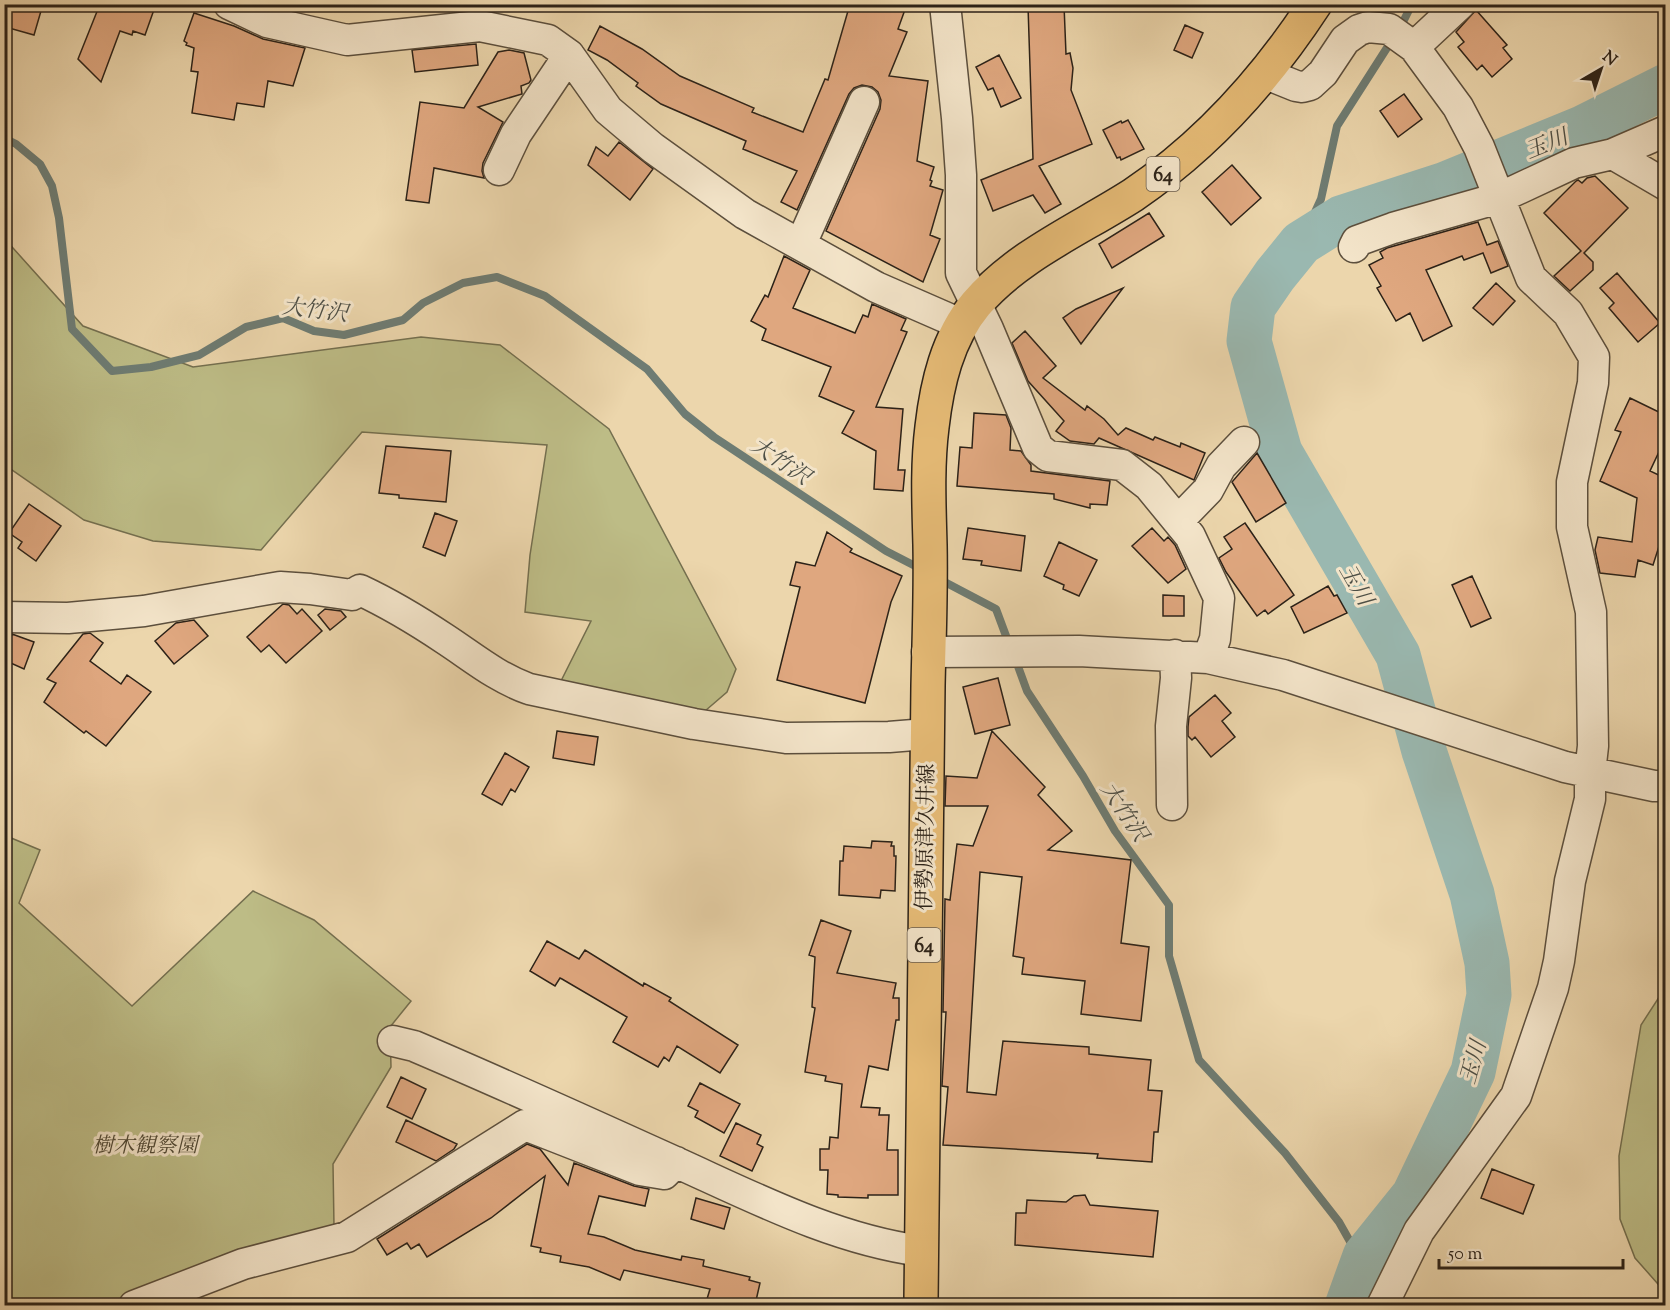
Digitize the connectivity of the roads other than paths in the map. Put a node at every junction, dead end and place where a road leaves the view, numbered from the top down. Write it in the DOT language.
graph roads {
  1 [pos="229,4"];
  2 [pos="945,4"];
  3 [pos="1315,4"];
  4 [pos="1460,4"];
  5 [pos="1402,38"];
  6 [pos="569,55"];
  7 [pos="1266,74"];
  8 [pos="864,102"];
  9 [pos="1665,131"];
  10 [pos="1613,154"];
  11 [pos="499,170"];
  12 [pos="1665,185"];
  13 [pos="1497,193"];
  14 [pos="801,244"];
  15 [pos="1354,247"];
  16 [pos="969,315"];
  17 [pos="1245,441"];
  18 [pos="1178,521"];
  19 [pos="4,617"];
  20 [pos="927,652"];
  21 [pos="1175,655"];
  22 [pos="1208,658"];
  23 [pos="926,734"];
  24 [pos="1590,773"];
  25 [pos="1665,786"];
  26 [pos="1172,805"];
  27 [pos="393,1041"];
  28 [pos="676,1162"];
  29 [pos="921,1251"];
  30 [pos="134,1305"];
  31 [pos="921,1305"];
  32 [pos="1382,1305"];
  1 -- 6 [label="street"];
  2 -- 16 [label="street"];
  3 -- 7 [label="main road, 64"];
  4 -- 5 [label="street"];
  5 -- 7 [label="street"];
  5 -- 13 [label="street"];
  6 -- 11 [label="street"];
  6 -- 14 [label="street"];
  7 -- 16 [label="main road, 64"];
  8 -- 14 [label="street"];
  9 -- 10 [label="street"];
  10 -- 12 [label="street"];
  10 -- 13 [label="street"];
  13 -- 15 [label="street"];
  13 -- 24 [label="street"];
  14 -- 16 [label="street"];
  16 -- 18 [label="street"];
  16 -- 20 [label="main road, 伊勢原津久井線 / 64"];
  17 -- 18 [label="street"];
  18 -- 22 [label="street"];
  19 -- 23 [label="street"];
  20 -- 21 [label="street"];
  20 -- 23 [label="main road, 伊勢原津久井線 / 64"];
  21 -- 22 [label="street"];
  21 -- 26 [label="street"];
  22 -- 24 [label="street"];
  23 -- 29 [label="main road, 伊勢原津久井線 / 64"];
  24 -- 25 [label="street"];
  24 -- 32 [label="street"];
  27 -- 28 [label="street"];
  28 -- 29 [label="street"];
  28 -- 30 [label="street"];
  29 -- 31 [label="main road, 伊勢原津久井線 / 64"];
}
